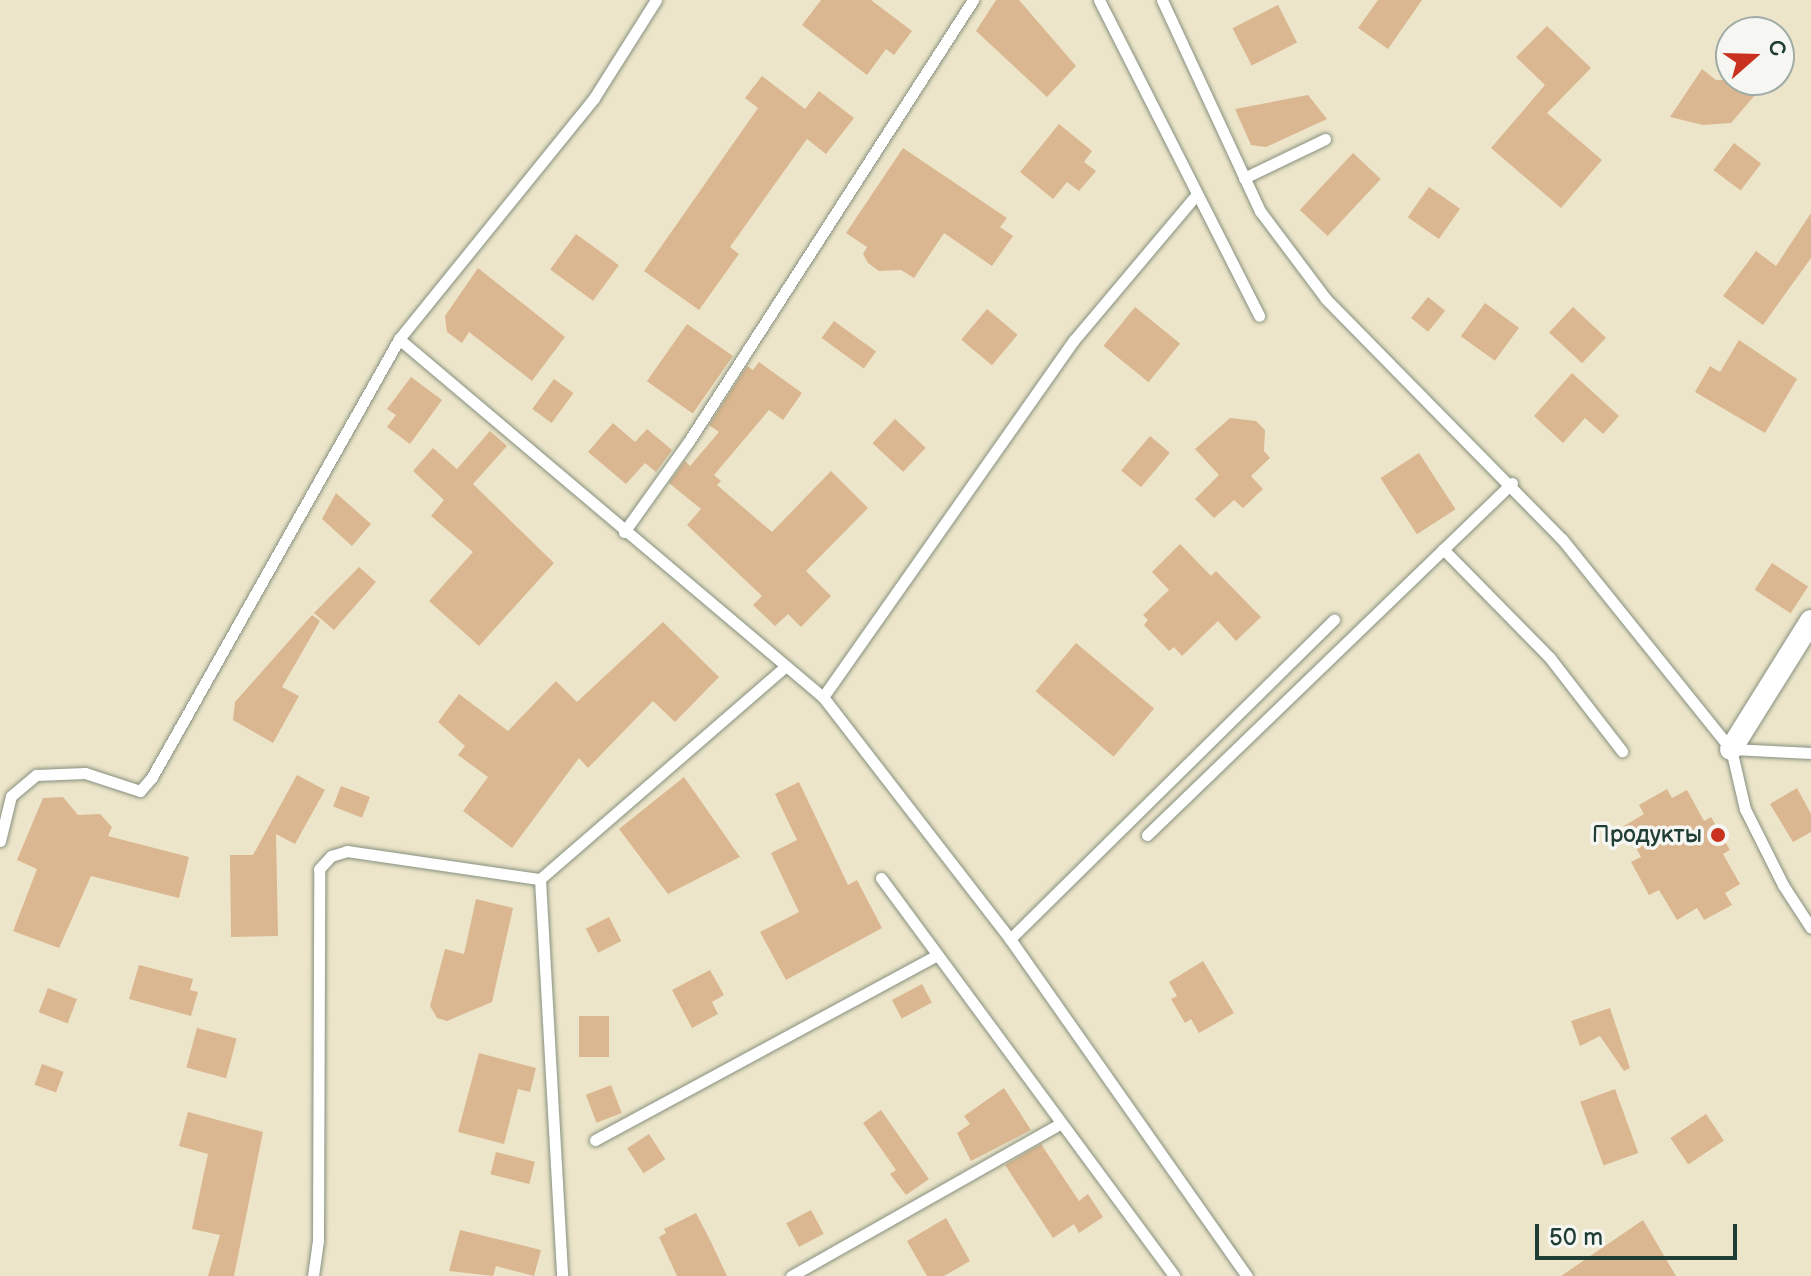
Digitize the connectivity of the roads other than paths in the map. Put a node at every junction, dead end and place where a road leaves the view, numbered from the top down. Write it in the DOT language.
graph roads {
  1 [pos="656,0"];
  2 [pos="973,0"];
  3 [pos="1099,0"];
  4 [pos="1162,0"];
  5 [pos="1325,139"];
  6 [pos="1244,178"];
  7 [pos="1196,195"];
  8 [pos="1259,316"];
  9 [pos="399,339"];
  10 [pos="1512,483"];
  11 [pos="624,532"];
  12 [pos="1443,549"];
  13 [pos="1334,619"];
  14 [pos="1811,621"];
  15 [pos="784,668"];
  16 [pos="823,697"];
  17 [pos="1731,749"];
  18 [pos="1622,751"];
  19 [pos="1811,753"];
  20 [pos="1147,835"];
  21 [pos="0,841"];
  22 [pos="881,878"];
  23 [pos="540,879"];
  24 [pos="1811,928"];
  25 [pos="1010,939"];
  26 [pos="937,955"];
  27 [pos="1061,1123"];
  28 [pos="595,1140"];
  29 [pos="313,1276"];
  30 [pos="562,1276"];
  31 [pos="791,1276"];
  32 [pos="1174,1276"];
  33 [pos="1247,1276"];
  1 -- 9 [label="lane"];
  2 -- 11 [label="lane"];
  3 -- 7 [label="lane"];
  4 -- 6 [label="lane"];
  5 -- 6 [label="lane"];
  6 -- 10 [label="lane"];
  7 -- 8 [label="lane"];
  7 -- 16 [label="lane"];
  9 -- 11 [label="lane"];
  9 -- 21 [label="lane"];
  10 -- 12 [label="lane"];
  10 -- 17 [label="lane"];
  11 -- 15 [label="lane"];
  12 -- 18 [label="lane"];
  12 -- 20 [label="lane"];
  13 -- 25 [label="lane"];
  14 -- 17 [label="street"];
  15 -- 16 [label="lane"];
  15 -- 23 [label="lane"];
  16 -- 25 [label="lane"];
  17 -- 19 [label="lane"];
  17 -- 24 [label="lane"];
  22 -- 26 [label="lane"];
  23 -- 29 [label="lane"];
  23 -- 30 [label="lane"];
  25 -- 33 [label="lane"];
  26 -- 27 [label="lane"];
  26 -- 28 [label="lane"];
  27 -- 31 [label="lane"];
  27 -- 32 [label="lane"];
}
